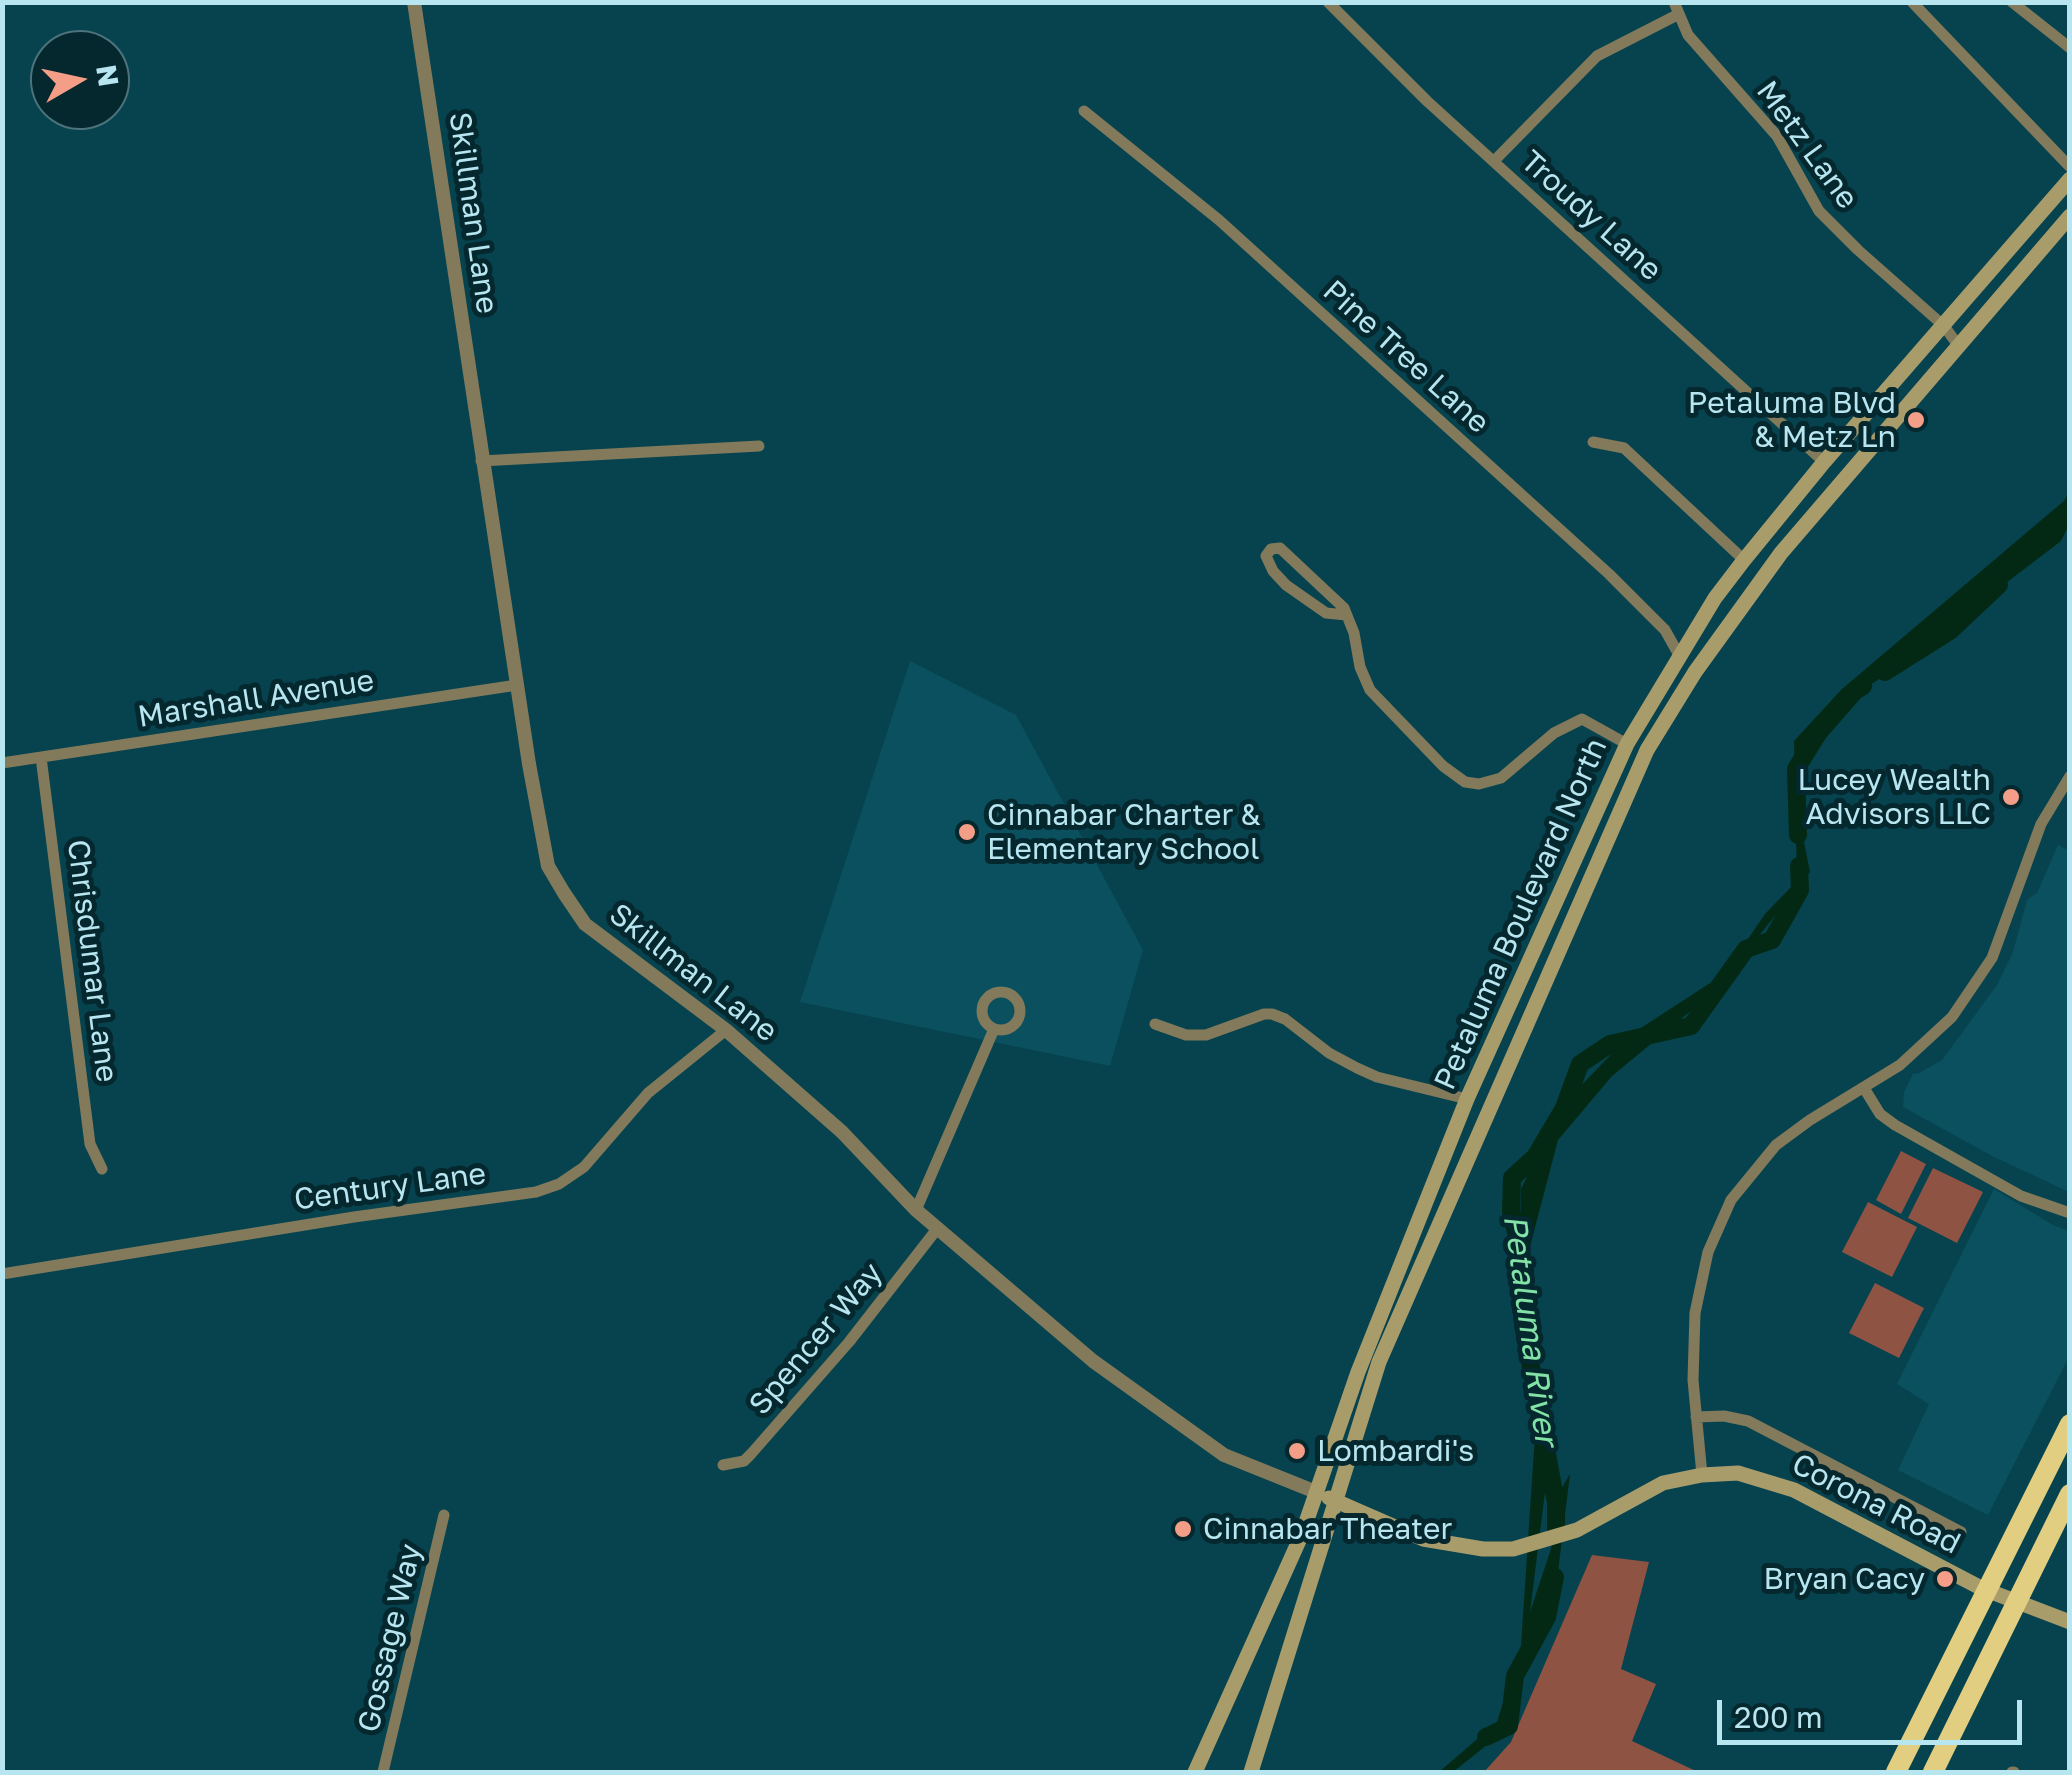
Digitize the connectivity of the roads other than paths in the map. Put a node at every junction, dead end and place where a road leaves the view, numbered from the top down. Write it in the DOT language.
graph roads {
  1 [pos="414,2"];
  2 [pos="1328,2"];
  3 [pos="1912,2"];
  4 [pos="2012,2"];
  5 [pos="1676,8"];
  6 [pos="2070,48"];
  7 [pos="1084,111"];
  8 [pos="1494,160"];
  9 [pos="2070,166"];
  10 [pos="2070,179"];
  11 [pos="2070,216"];
  12 [pos="1944,326"];
  13 [pos="1958,346"];
  14 [pos="1593,442"];
  15 [pos="759,446"];
  16 [pos="481,461"];
  17 [pos="1824,462"];
  18 [pos="1744,560"];
  19 [pos="1346,615"];
  20 [pos="1679,655"];
  21 [pos="517,685"];
  22 [pos="1627,744"];
  23 [pos="41,757"];
  24 [pos="2,763"];
  25 [pos="2070,776"];
  26 [pos="1155,1024"];
  27 [pos="994,1029"];
  28 [pos="726,1030"];
  29 [pos="1864,1088"];
  30 [pos="1467,1099"];
  31 [pos="102,1168"];
  32 [pos="916,1210"];
  33 [pos="2070,1213"];
  34 [pos="936,1229"];
  35 [pos="2,1274"];
  36 [pos="1696,1417"];
  37 [pos="2070,1424"];
  38 [pos="723,1465"];
  39 [pos="1702,1475"];
  40 [pos="1316,1492"];
  41 [pos="2070,1494"];
  42 [pos="1337,1502"];
  43 [pos="444,1515"];
  44 [pos="1962,1532"];
  45 [pos="2068,1622"];
  46 [pos="384,1772"];
  47 [pos="1195,1772"];
  48 [pos="1251,1772"];
  49 [pos="1896,1772"];
  50 [pos="1933,1772"];
  1 -- 16 [label="street, Skillman Lane"];
  2 -- 8 [label="street, Troudy Lane"];
  3 -- 9 [label="street"];
  4 -- 6 [label="street"];
  5 -- 8 [label="street"];
  5 -- 12 [label="street, Metz Lane"];
  7 -- 20 [label="street, Pine Tree Lane"];
  8 -- 17 [label="street, Troudy Lane"];
  10 -- 12 [label="main road, Petaluma Boulevard North"];
  11 -- 13 [label="main road, Petaluma Boulevard North"];
  12 -- 13 [label="street, Metz Lane"];
  12 -- 17 [label="main road, Petaluma Boulevard North"];
  13 -- 42 [label="main road, Petaluma Boulevard North"];
  14 -- 18 [label="street"];
  15 -- 16 [label="street"];
  16 -- 21 [label="street, Skillman Lane"];
  17 -- 18 [label="main road, Petaluma Boulevard North"];
  18 -- 20 [label="main road, Petaluma Boulevard North"];
  19 -- 19 [label="street"];
  19 -- 22 [label="street"];
  20 -- 22 [label="main road, Petaluma Boulevard North"];
  21 -- 23 [label="street, Marshall Avenue"];
  21 -- 28 [label="street, Skillman Lane"];
  22 -- 30 [label="main road, Petaluma Boulevard North"];
  23 -- 24 [label="street, Marshall Avenue"];
  23 -- 31 [label="street, Chrisdumar Lane"];
  25 -- 29 [label="street"];
  26 -- 30 [label="street"];
  27 -- 32 [label="street"];
  28 -- 32 [label="street, Skillman Lane"];
  28 -- 35 [label="street, Century Lane"];
  29 -- 33 [label="street"];
  29 -- 36 [label="street"];
  30 -- 40 [label="main road, Petaluma Boulevard North"];
  32 -- 34 [label="street, Skillman Lane"];
  34 -- 38 [label="street, Spencer Way"];
  34 -- 40 [label="street, Skillman Lane"];
  36 -- 39 [label="street"];
  36 -- 44 [label="street"];
  37 -- 49 [label="highway"];
  39 -- 42 [label="main road, Corona Road"];
  39 -- 45 [label="main road, Corona Road"];
  40 -- 42 [label="main road, Corona Road"];
  40 -- 47 [label="main road, Petaluma Boulevard North"];
  41 -- 50 [label="highway"];
  42 -- 48 [label="main road, Petaluma Boulevard North"];
  43 -- 46 [label="street, Gossage Way"];
}
